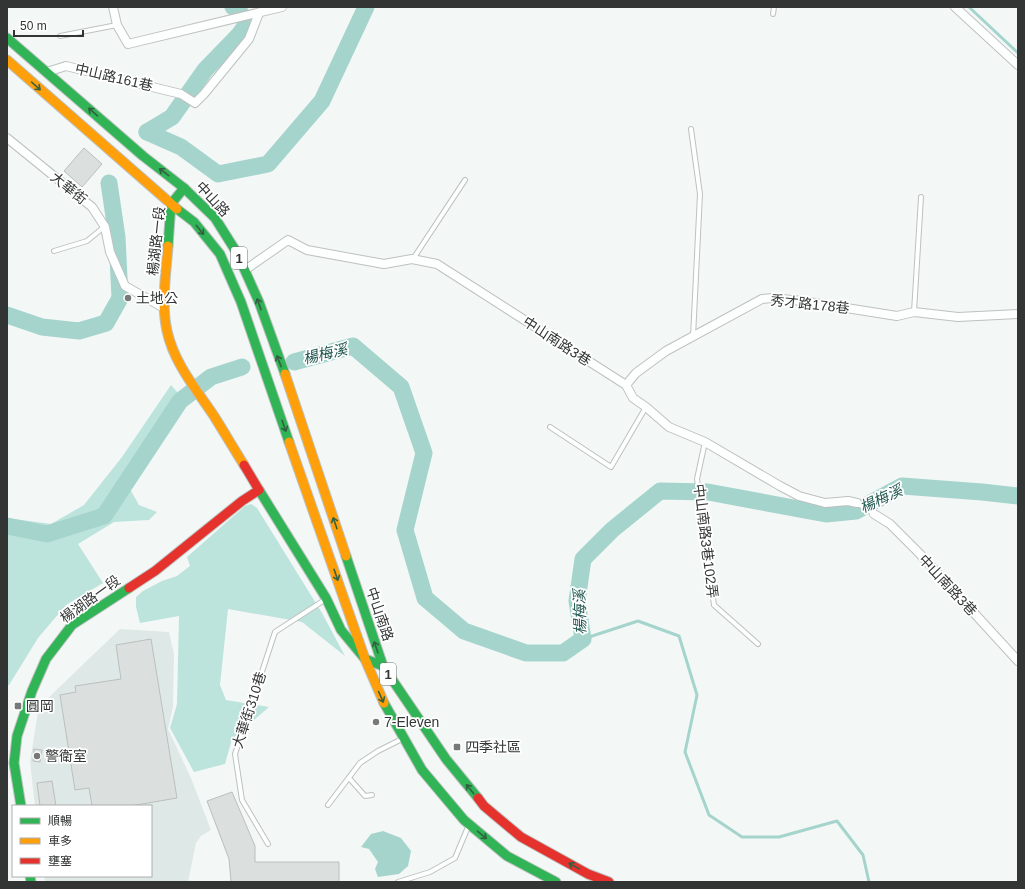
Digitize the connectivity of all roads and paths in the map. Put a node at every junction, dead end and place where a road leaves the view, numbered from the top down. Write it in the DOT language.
graph roads {
  1 [pos="113,7"];
  2 [pos="282,7"];
  3 [pos="774,7"];
  4 [pos="955,7"];
  5 [pos="256,14"];
  6 [pos="773,14"];
  7 [pos="117,25"];
  8 [pos="60,36"];
  9 [pos="7,38"];
  10 [pos="7,60"];
  11 [pos="1018,65"];
  12 [pos="46,72"];
  13 [pos="691,130"];
  14 [pos="7,138"];
  15 [pos="465,180"];
  16 [pos="184,188"];
  17 [pos="920,197"];
  18 [pos="171,204"];
  19 [pos="105,227"];
  20 [pos="54,251"];
  21 [pos="412,259"];
  22 [pos="245,270"];
  23 [pos="164,308"];
  24 [pos="914,312"];
  25 [pos="1018,314"];
  26 [pos="692,338"];
  27 [pos="287,380"];
  28 [pos="626,385"];
  29 [pos="646,406"];
  30 [pos="550,427"];
  31 [pos="705,442"];
  32 [pos="259,490"];
  33 [pos="857,503"];
  34 [pos="874,514"];
  35 [pos="326,598"];
  36 [pos="758,644"];
  37 [pos="365,659"];
  38 [pos="1018,661"];
  39 [pos="383,666"];
  40 [pos="404,738"];
  41 [pos="7,774"];
  42 [pos="17,777"];
  43 [pos="349,778"];
  44 [pos="372,795"];
  45 [pos="21,805"];
  46 [pos="328,805"];
  47 [pos="469,825"];
  48 [pos="268,844"];
  49 [pos="398,882"];
  50 [pos="556,882"];
  51 [pos="609,882"];
  1 -- 7 [label="street"];
  2 -- 5 [label="street"];
  3 -- 6 [label="lane"];
  4 -- 11 [label="street"];
  5 -- 7 [label="street"];
  5 -- 12 [label="street, 中山路161巷"];
  7 -- 8 [label="lane"];
  9 -- 12 [label="main road, 1"];
  10 -- 18 [label="main road, 1, one-way"];
  16 -- 12 [label="main road, 中山路 / 1, one-way"];
  13 -- 26 [label="lane"];
  14 -- 19 [label="street, 大華街"];
  15 -- 21 [label="lane"];
  16 -- 18 [label="main road, 楊湖路一段"];
  16 -- 22 [label="main road, 中山路 / 1"];
  17 -- 24 [label="lane"];
  18 -- 23 [label="main road, 楊湖路一段"];
  18 -- 37 [label="main road, 中山南路 / 1, one-way"];
  19 -- 20 [label="lane"];
  19 -- 23 [label="street, 大華街"];
  21 -- 22 [label="street, 中山南路3巷"];
  21 -- 28 [label="street, 中山南路3巷"];
  27 -- 22 [label="main road, 中山路 / 1, one-way"];
  23 -- 32 [label="main road, 楊湖路一段"];
  24 -- 25 [label="street, 秀才路178巷"];
  24 -- 26 [label="street, 秀才路178巷"];
  26 -- 28 [label="street, 秀才路178巷"];
  39 -- 27 [label="main road, 中山南路 / 1, one-way"];
  28 -- 29 [label="street, 中山南路3巷"];
  29 -- 30 [label="lane"];
  29 -- 31 [label="street, 中山南路3巷"];
  31 -- 33 [label="street, 中山南路3巷"];
  31 -- 36 [label="lane, 中山南路3巷102弄"];
  32 -- 35 [label="main road, 楊湖路一段"];
  32 -- 42 [label="main road, 楊湖路一段"];
  33 -- 34 [label="lane"];
  34 -- 38 [label="street, 中山南路3巷"];
  35 -- 37 [label="main road, 楊湖路一段"];
  35 -- 48 [label="lane, 大華街310巷"];
  37 -- 39 [label="main road, 楊湖路一段"];
  37 -- 40 [label="main road, 中山南路 / 1, one-way"];
  51 -- 39 [label="main road, 中山南路 / 1, one-way"];
  40 -- 43 [label="lane"];
  40 -- 47 [label="main road, 中山南路 / 1"];
  41 -- 42 [label="street"];
  42 -- 45 [label="main road, 楊湖路一段"];
  43 -- 44 [label="lane"];
  43 -- 46 [label="lane"];
  47 -- 49 [label="lane"];
  47 -- 50 [label="main road, 中山南路 / 1, one-way"];
}
